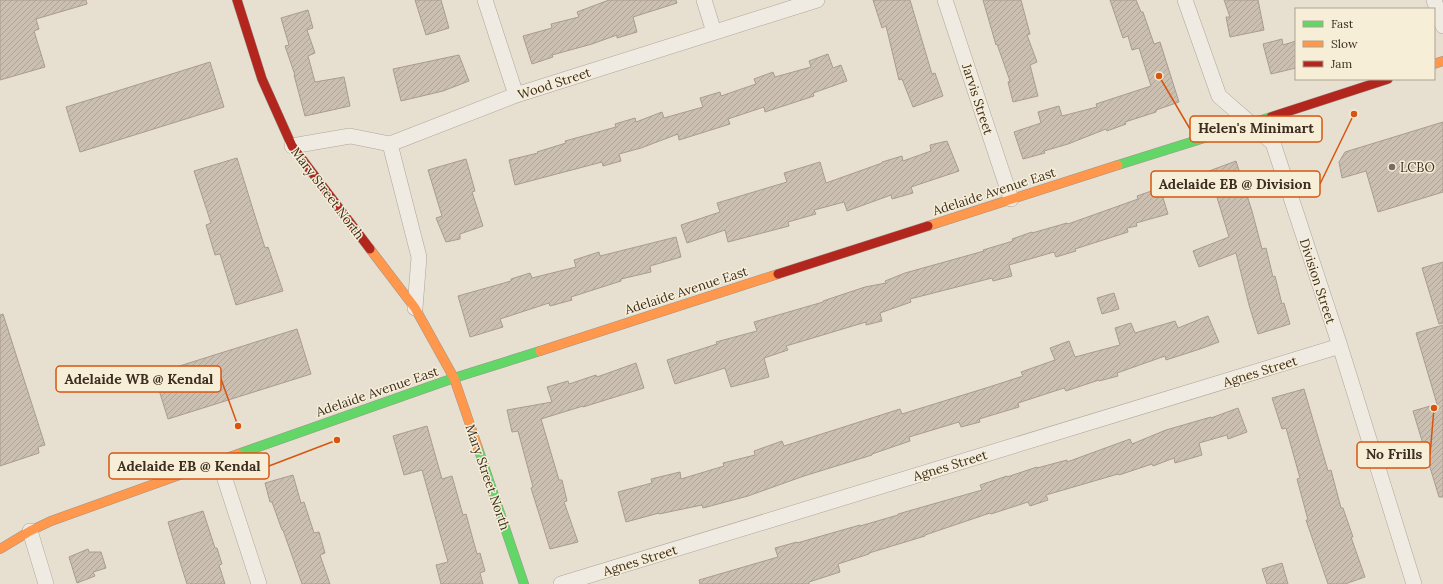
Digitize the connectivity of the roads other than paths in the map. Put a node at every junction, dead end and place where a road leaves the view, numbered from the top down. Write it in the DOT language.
graph roads {
  1 [pos="237,0"];
  2 [pos="485,0"];
  3 [pos="704,0"];
  4 [pos="817,0"];
  5 [pos="945,0"];
  6 [pos="1185,0"];
  7 [pos="1434,0"];
  8 [pos="1443,26"];
  9 [pos="714,32"];
  10 [pos="1385,80"];
  11 [pos="516,95"];
  12 [pos="1250,123"];
  13 [pos="390,144"];
  14 [pos="292,146"];
  15 [pos="1011,199"];
  16 [pos="415,308"];
  17 [pos="1340,346"];
  18 [pos="454,378"];
  19 [pos="219,461"];
  20 [pos="30,532"];
  21 [pos="0,549"];
  22 [pos="46,584"];
  23 [pos="259,584"];
  24 [pos="524,584"];
  25 [pos="560,584"];
  26 [pos="1414,584"];
  1 -- 14 [label="main road, Mary Street North"];
  2 -- 11 [label="street"];
  3 -- 9 [label="street"];
  4 -- 9 [label="street, Wood Street"];
  5 -- 15 [label="street, Jarvis Street"];
  6 -- 12 [label="street, Division Street"];
  7 -- 8 [label="street"];
  9 -- 11 [label="street, Wood Street"];
  10 -- 12 [label="main road, Adelaide Avenue East"];
  11 -- 13 [label="street, Wood Street"];
  12 -- 15 [label="main road, Adelaide Avenue East"];
  12 -- 17 [label="street, Division Street"];
  13 -- 14 [label="street"];
  13 -- 16 [label="street"];
  14 -- 16 [label="main road, Mary Street North"];
  15 -- 18 [label="main road, Adelaide Avenue East"];
  16 -- 18 [label="main road, Mary Street North"];
  17 -- 25 [label="street, Agnes Street"];
  17 -- 26 [label="street, Division Street"];
  18 -- 19 [label="main road, Adelaide Avenue East"];
  18 -- 24 [label="main road, Mary Street North"];
  19 -- 20 [label="main road, Adelaide Avenue East"];
  19 -- 23 [label="street"];
  20 -- 21 [label="main road, Adelaide Avenue East"];
  20 -- 22 [label="street"];
}
